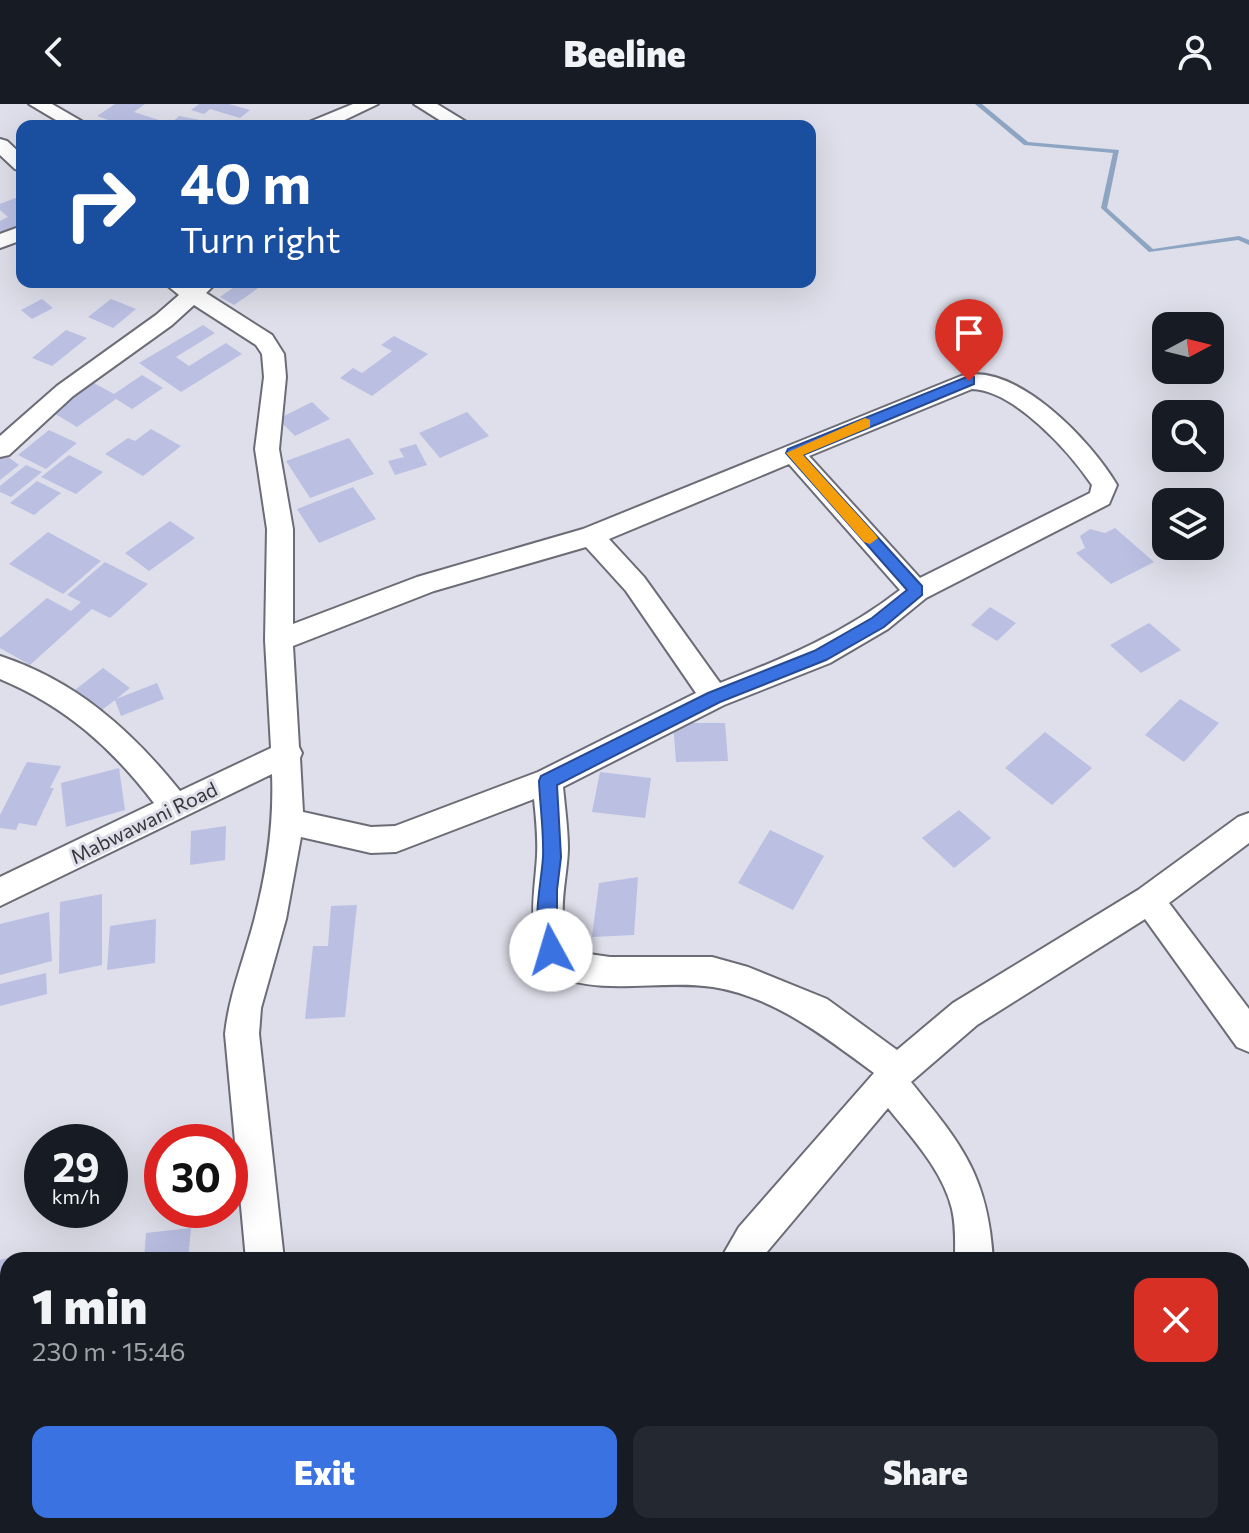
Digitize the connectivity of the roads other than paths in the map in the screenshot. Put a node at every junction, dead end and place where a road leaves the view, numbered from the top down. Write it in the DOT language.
graph roads {
  1 [pos="38,104"];
  2 [pos="369,104"];
  3 [pos="423,104"];
  4 [pos="69,120"];
  5 [pos="330,120"];
  6 [pos="452,120"];
  7 [pos="0,145"];
  8 [pos="16,160"];
  9 [pos="188,288"];
  10 [pos="193,288"];
  11 [pos="0,449"];
  12 [pos="793,453"];
  13 [pos="591,536"];
  14 [pos="917,591"];
  15 [pos="279,640"];
  16 [pos="0,667"];
  17 [pos="714,697"];
  18 [pos="288,753"];
  19 [pos="548,781"];
  20 [pos="176,809"];
  21 [pos="289,821"];
  22 [pos="1249,826"];
  23 [pos="0,892"];
  24 [pos="1149,900"];
  25 [pos="1249,1036"];
  26 [pos="893,1076"];
  27 [pos="264,1252"];
  28 [pos="744,1252"];
  29 [pos="973,1252"];
  1 -- 4 [label="street"];
  2 -- 5 [label="street"];
  3 -- 6 [label="street"];
  7 -- 8 [label="street"];
  9 -- 11 [label="street"];
  10 -- 15 [label="street"];
  12 -- 13 [label="street"];
  12 -- 14 [label="street"];
  12 -- 14 [label="street"];
  13 -- 15 [label="street"];
  13 -- 17 [label="street"];
  14 -- 17 [label="street"];
  15 -- 18 [label="street"];
  16 -- 20 [label="street"];
  17 -- 19 [label="street"];
  18 -- 20 [label="street, Mabwawani Road"];
  18 -- 21 [label="street"];
  19 -- 21 [label="street"];
  19 -- 26 [label="street"];
  20 -- 23 [label="street, Mabwawani Road"];
  21 -- 27 [label="street"];
  22 -- 24 [label="street"];
  24 -- 25 [label="street"];
  24 -- 26 [label="street"];
  26 -- 28 [label="street"];
  26 -- 29 [label="street"];
}
